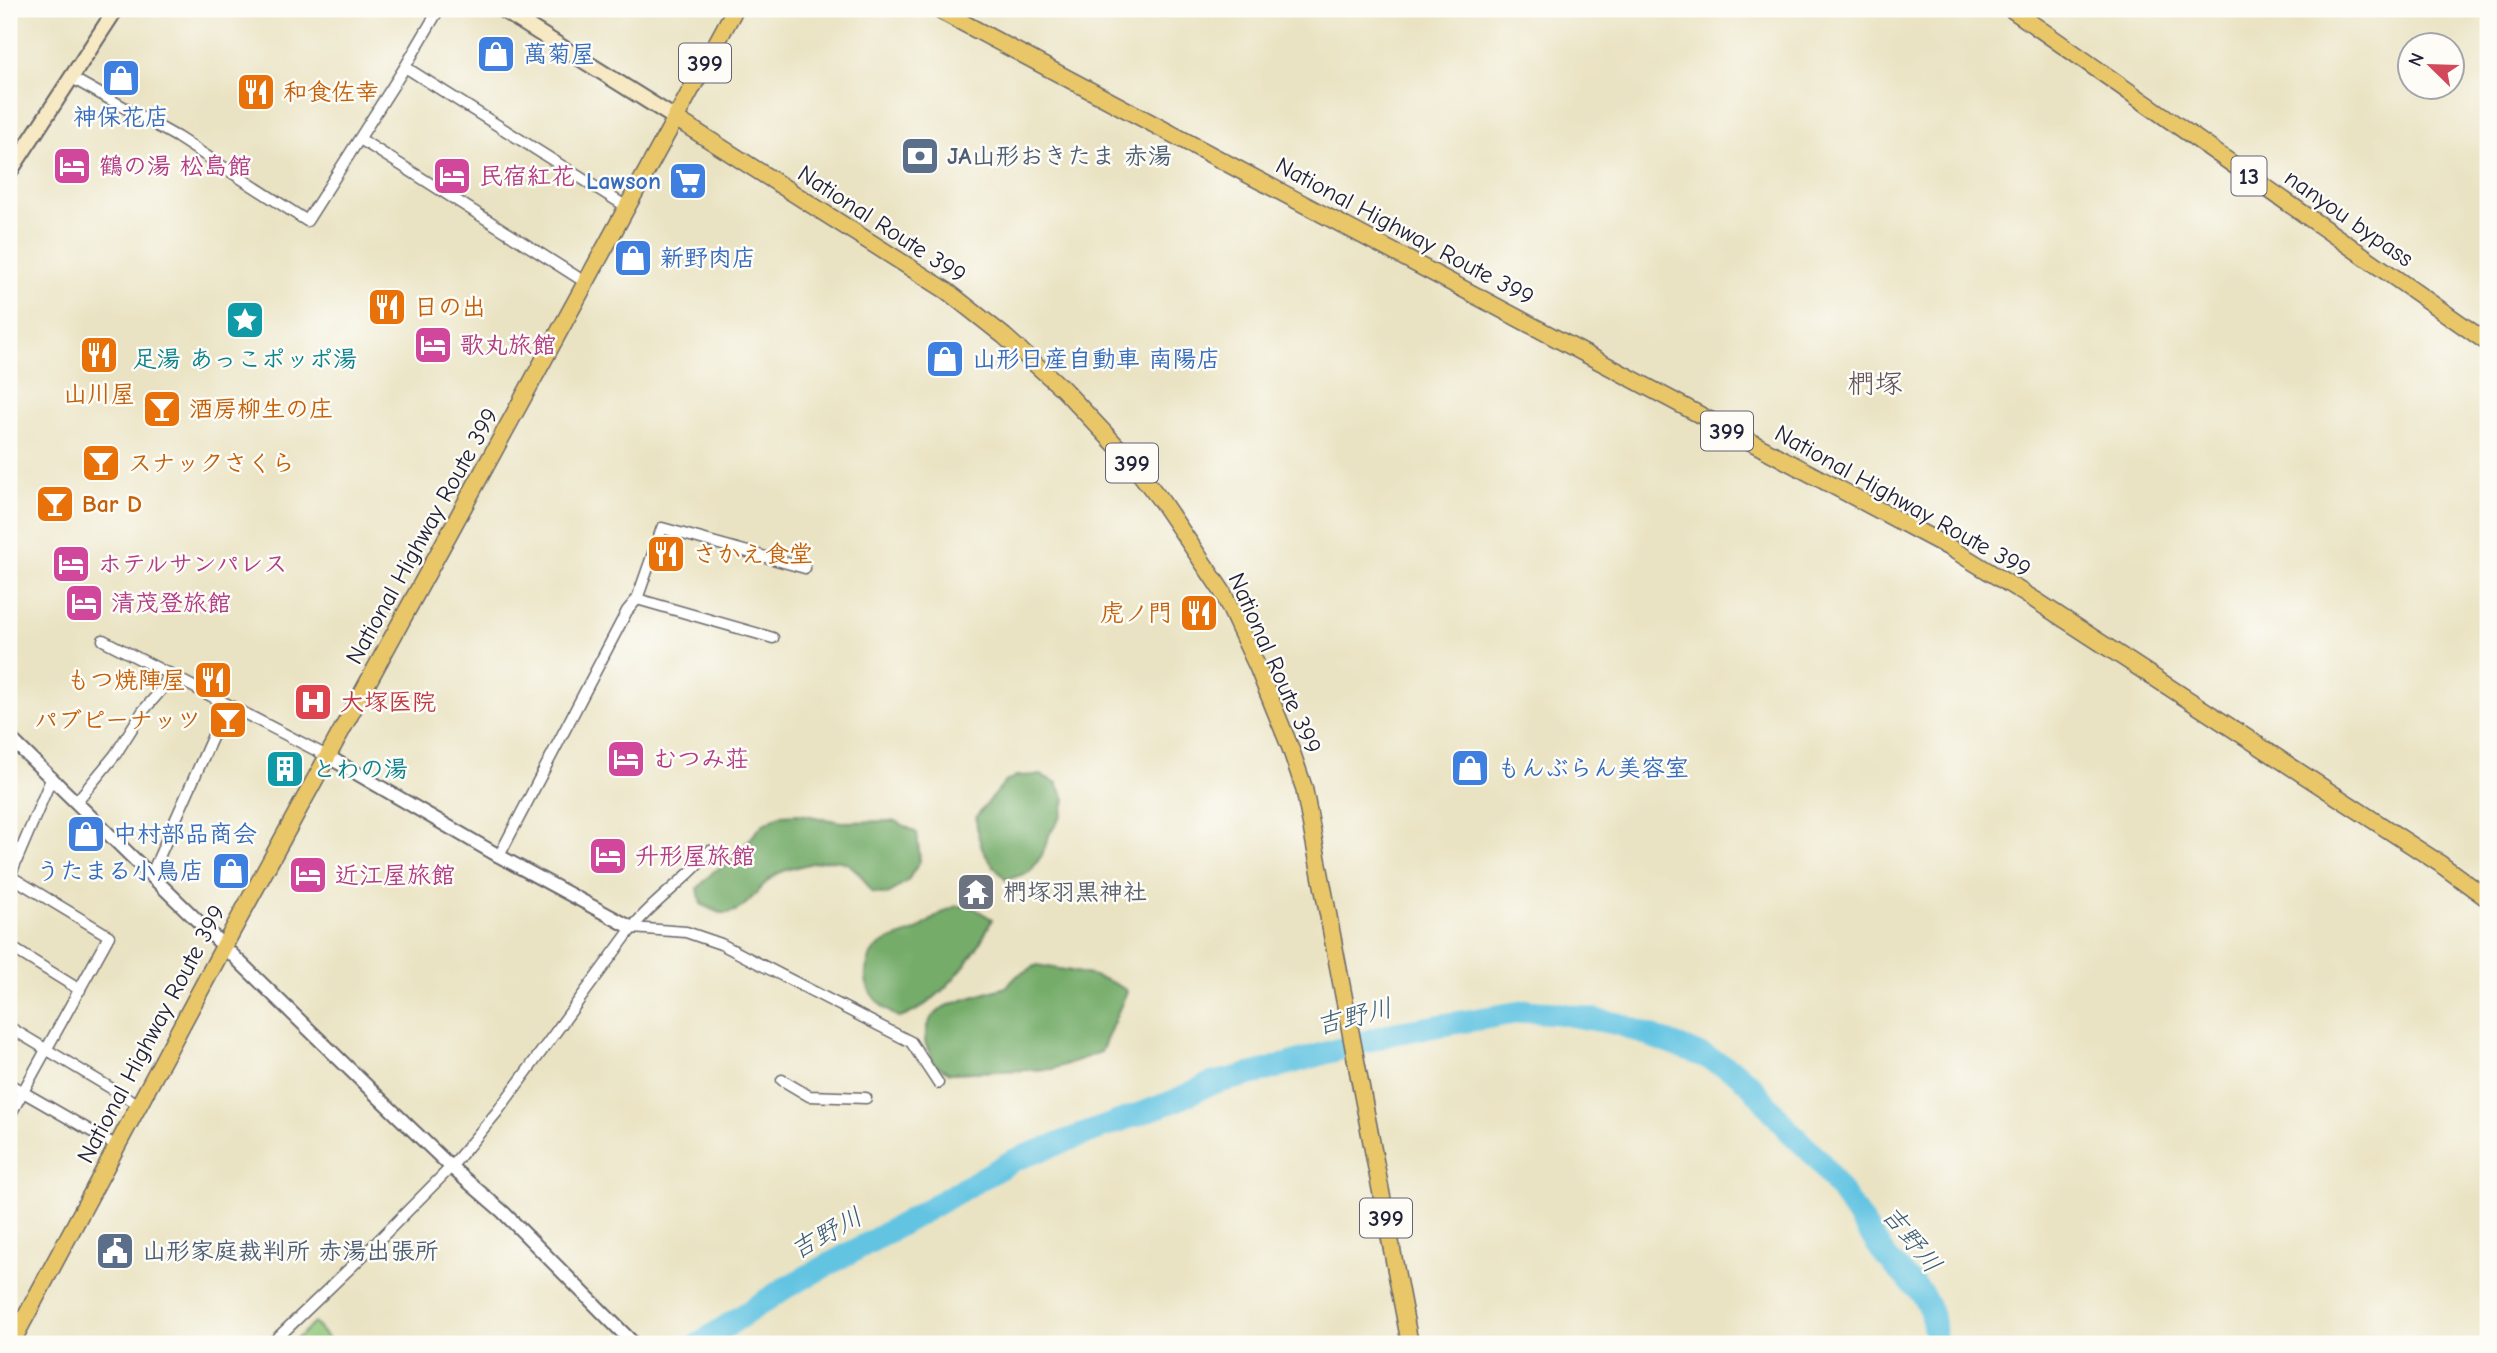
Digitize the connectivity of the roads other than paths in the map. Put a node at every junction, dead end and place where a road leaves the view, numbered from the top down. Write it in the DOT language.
graph roads {
  1 [pos="116,9"];
  2 [pos="439,9"];
  3 [pos="501,9"];
  4 [pos="735,9"];
  5 [pos="937,9"];
  6 [pos="2011,9"];
  7 [pos="405,67"];
  8 [pos="72,78"];
  9 [pos="675,118"];
  10 [pos="360,139"];
  11 [pos="9,173"];
  12 [pos="627,207"];
  13 [pos="585,282"];
  14 [pos="2488,343"];
  15 [pos="805,568"];
  16 [pos="637,599"];
  17 [pos="773,638"];
  18 [pos="103,640"];
  19 [pos="169,673"];
  20 [pos="227,704"];
  21 [pos="9,737"];
  22 [pos="327,756"];
  23 [pos="52,777"];
  24 [pos="77,801"];
  25 [pos="710,851"];
  26 [pos="499,856"];
  27 [pos="151,875"];
  28 [pos="9,877"];
  29 [pos="2488,899"];
  30 [pos="632,928"];
  31 [pos="9,946"];
  32 [pos="223,948"];
  33 [pos="80,990"];
  34 [pos="9,1027"];
  35 [pos="48,1049"];
  36 [pos="782,1080"];
  37 [pos="937,1083"];
  38 [pos="9,1084"];
  39 [pos="23,1092"];
  40 [pos="866,1098"];
  41 [pos="139,1105"];
  42 [pos="9,1117"];
  43 [pos="117,1146"];
  44 [pos="450,1167"];
  45 [pos="630,1341"];
  46 [pos="13,1342"];
  47 [pos="271,1344"];
  48 [pos="1410,1344"];
  1 -- 8 [label="main road"];
  2 -- 7 [label="street"];
  3 -- 9 [label="main road"];
  4 -- 9 [label="highway, National Highway Route 399 / 399"];
  5 -- 29 [label="highway, National Highway Route 399 / 399"];
  6 -- 14 [label="highway, nanyou bypass / 13"];
  7 -- 10 [label="street"];
  7 -- 12 [label="street"];
  8 -- 10 [label="street"];
  8 -- 11 [label="main road"];
  9 -- 12 [label="highway, National Highway Route 399 / 399"];
  9 -- 48 [label="highway, National Route 399 / 399"];
  10 -- 13 [label="street"];
  12 -- 13 [label="highway, National Highway Route 399 / 399"];
  13 -- 22 [label="highway, National Highway Route 399 / 399"];
  15 -- 16 [label="street"];
  16 -- 17 [label="street"];
  16 -- 26 [label="street"];
  18 -- 19 [label="street"];
  19 -- 20 [label="street"];
  19 -- 24 [label="street"];
  20 -- 22 [label="street"];
  20 -- 27 [label="street"];
  21 -- 23 [label="street"];
  22 -- 26 [label="street"];
  22 -- 32 [label="highway, National Highway Route 399 / 399"];
  23 -- 24 [label="street"];
  23 -- 28 [label="street"];
  24 -- 27 [label="street"];
  25 -- 30 [label="street"];
  26 -- 30 [label="street"];
  27 -- 32 [label="street"];
  28 -- 33 [label="street"];
  30 -- 37 [label="street"];
  30 -- 44 [label="street"];
  31 -- 33 [label="street"];
  32 -- 41 [label="highway, National Highway Route 399 / 399"];
  32 -- 44 [label="street"];
  33 -- 35 [label="street"];
  34 -- 35 [label="street"];
  35 -- 39 [label="street"];
  35 -- 41 [label="street"];
  36 -- 40 [label="street"];
  38 -- 39 [label="street"];
  39 -- 42 [label="street"];
  39 -- 43 [label="street"];
  41 -- 43 [label="highway, National Highway Route 399 / 399"];
  43 -- 46 [label="highway, National Highway Route 399 / 399"];
  44 -- 45 [label="street"];
  44 -- 47 [label="street"];
}
